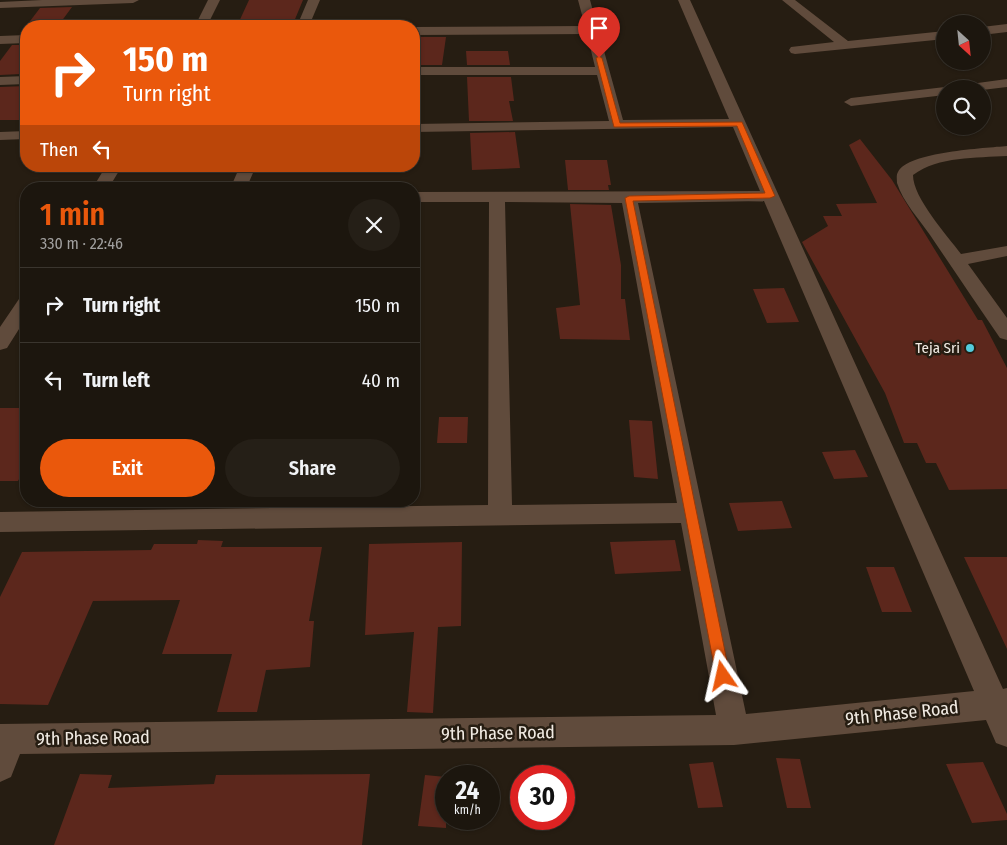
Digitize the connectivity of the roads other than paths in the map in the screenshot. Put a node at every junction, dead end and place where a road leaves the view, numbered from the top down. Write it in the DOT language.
graph roads {
  1 [pos="133,0"];
  2 [pos="214,0"];
  3 [pos="314,0"];
  4 [pos="584,0"];
  5 [pos="684,0"];
  6 [pos="804,0"];
  7 [pos="789,1"];
  8 [pos="0,5"];
  9 [pos="204,20"];
  10 [pos="306,20"];
  11 [pos="1007,28"];
  12 [pos="592,30"];
  13 [pos="991,30"];
  14 [pos="420,31"];
  15 [pos="936,36"];
  16 [pos="20,39"];
  17 [pos="0,40"];
  18 [pos="845,45"];
  19 [pos="795,50"];
  20 [pos="420,71"];
  21 [pos="603,71"];
  22 [pos="20,80"];
  23 [pos="0,81"];
  24 [pos="1007,83"];
  25 [pos="991,85"];
  26 [pos="936,92"];
  27 [pos="851,102"];
  28 [pos="739,123"];
  29 [pos="617,125"];
  30 [pos="420,128"];
  31 [pos="20,136"];
  32 [pos="2,139"];
  33 [pos="1007,151"];
  34 [pos="770,196"];
  35 [pos="420,197"];
  36 [pos="497,197"];
  37 [pos="629,198"];
  38 [pos="1007,251"];
  39 [pos="955,261"];
  40 [pos="20,312"];
  41 [pos="1007,333"];
  42 [pos="0,343"];
  43 [pos="295,510"];
  44 [pos="108,511"];
  45 [pos="690,512"];
  46 [pos="500,515"];
  47 [pos="0,522"];
  48 [pos="1001,703"];
  49 [pos="734,730"];
  50 [pos="1007,732"];
  51 [pos="4,748"];
  1 -- 8 [label="street"];
  2 -- 9 [label="street"];
  3 -- 10 [label="street"];
  4 -- 12 [label="street"];
  5 -- 28 [label="street"];
  6 -- 7 [label="street"];
  7 -- 18 [label="street"];
  11 -- 13 [label="street"];
  12 -- 14 [label="street"];
  12 -- 21 [label="street"];
  15 -- 18 [label="street"];
  16 -- 17 [label="street"];
  18 -- 19 [label="street"];
  20 -- 21 [label="street"];
  21 -- 29 [label="street"];
  22 -- 23 [label="street"];
  24 -- 25 [label="street"];
  26 -- 27 [label="street"];
  28 -- 29 [label="street"];
  28 -- 34 [label="street"];
  29 -- 30 [label="street"];
  31 -- 32 [label="street"];
  33 -- 39 [label="street"];
  34 -- 37 [label="street"];
  34 -- 48 [label="street"];
  35 -- 36 [label="street"];
  36 -- 37 [label="street"];
  36 -- 46 [label="street"];
  37 -- 45 [label="street"];
  38 -- 39 [label="street"];
  39 -- 41 [label="street"];
  40 -- 42 [label="street"];
  43 -- 44 [label="street"];
  43 -- 46 [label="street"];
  44 -- 47 [label="street"];
  45 -- 46 [label="street"];
  45 -- 49 [label="street"];
  48 -- 49 [label="street, 9th Phase Road"];
  48 -- 50 [label="street"];
  49 -- 51 [label="street, 9th Phase Road"];
}
